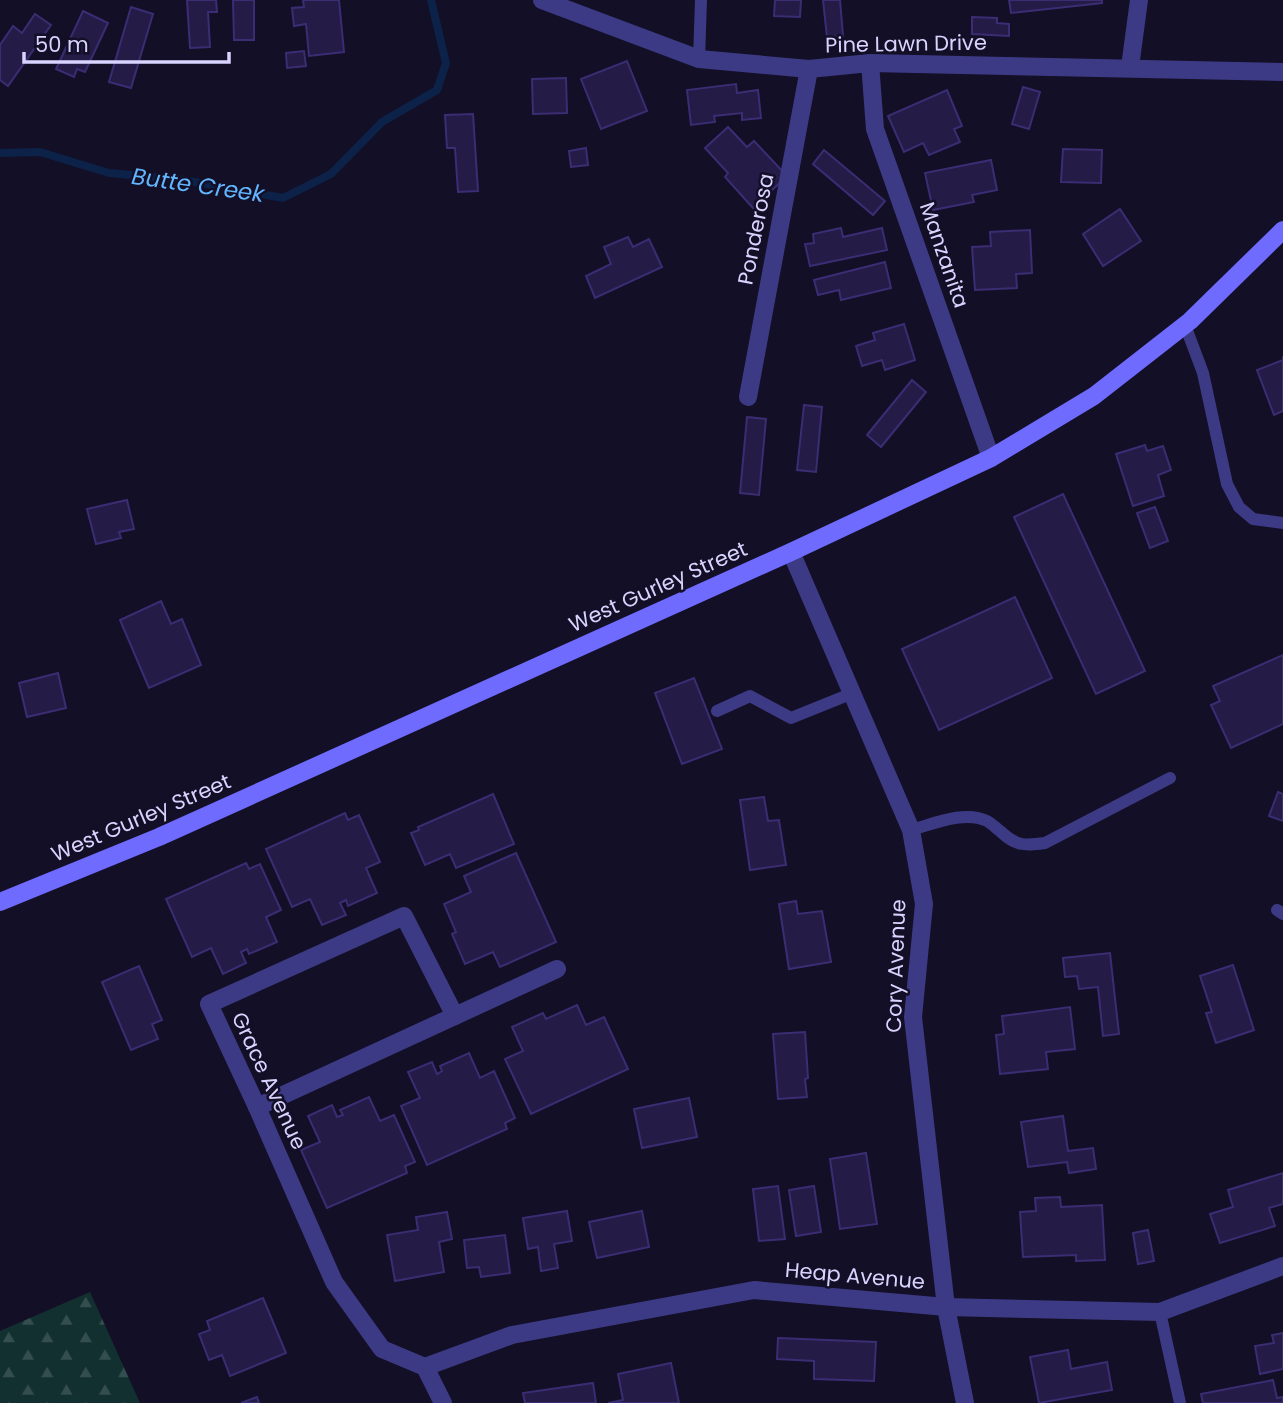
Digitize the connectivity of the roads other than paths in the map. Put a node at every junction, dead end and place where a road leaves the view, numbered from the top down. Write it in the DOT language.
graph roads {
  1 [pos="542,0"];
  2 [pos="701,0"];
  3 [pos="1139,0"];
  4 [pos="585,7"];
  5 [pos="699,59"];
  6 [pos="870,63"];
  7 [pos="1130,67"];
  8 [pos="809,69"];
  9 [pos="1283,72"];
  10 [pos="1283,230"];
  11 [pos="1185,325"];
  12 [pos="748,397"];
  13 [pos="991,458"];
  14 [pos="1283,523"];
  15 [pos="792,552"];
  16 [pos="853,693"];
  17 [pos="718,711"];
  18 [pos="1170,778"];
  19 [pos="911,831"];
  20 [pos="0,902"];
  21 [pos="557,969"];
  22 [pos="455,1016"];
  23 [pos="257,1107"];
  24 [pos="1283,1266"];
  25 [pos="946,1307"];
  26 [pos="1160,1312"];
  27 [pos="425,1367"];
  28 [pos="443,1403"];
  29 [pos="965,1403"];
  30 [pos="1180,1403"];
  1 -- 4 [label="street, Pine Lawn Drive"];
  2 -- 5 [label="lane"];
  3 -- 7 [label="street"];
  4 -- 5 [label="street, Pine Lawn Drive"];
  5 -- 8 [label="street, Pine Lawn Drive"];
  6 -- 7 [label="street, Pine Lawn Drive"];
  6 -- 8 [label="street, Pine Lawn Drive"];
  6 -- 13 [label="street, Manzanita"];
  7 -- 9 [label="street, Pine Lawn Drive"];
  8 -- 12 [label="street, Ponderosa"];
  10 -- 11 [label="main road, West Gurley Street"];
  11 -- 13 [label="main road, West Gurley Street"];
  11 -- 14 [label="lane"];
  13 -- 15 [label="main road, West Gurley Street"];
  15 -- 16 [label="street, Cory Avenue"];
  15 -- 20 [label="main road, West Gurley Street"];
  16 -- 17 [label="lane"];
  16 -- 19 [label="street, Cory Avenue"];
  18 -- 19 [label="lane"];
  19 -- 25 [label="street, Cory Avenue"];
  21 -- 22 [label="street"];
  22 -- 23 [label="street"];
  22 -- 23 [label="street, Grace Avenue"];
  23 -- 27 [label="street, Grace Avenue"];
  24 -- 26 [label="street, Heap Avenue"];
  25 -- 26 [label="street, Heap Avenue"];
  25 -- 27 [label="street, Heap Avenue"];
  25 -- 29 [label="street, Cory Avenue"];
  26 -- 30 [label="lane"];
  27 -- 28 [label="street"];
}
